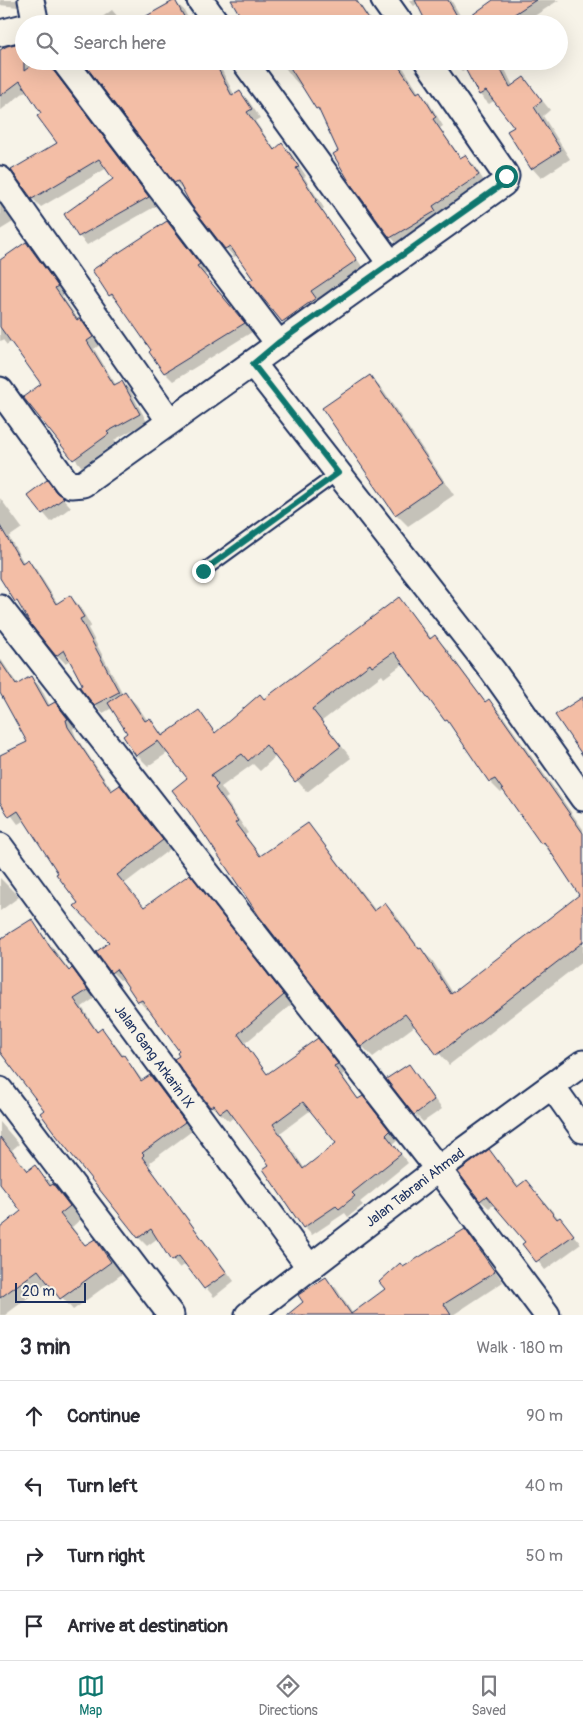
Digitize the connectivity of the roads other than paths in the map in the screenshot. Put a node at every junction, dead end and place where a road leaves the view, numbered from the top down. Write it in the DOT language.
graph roads {
  1 [pos="31,0"];
  2 [pos="200,0"];
  3 [pos="384,0"];
  4 [pos="34,15"];
  5 [pos="211,15"];
  6 [pos="395,15"];
  7 [pos="15,29"];
  8 [pos="0,33"];
  9 [pos="71,70"];
  10 [pos="251,70"];
  11 [pos="433,70"];
  12 [pos="0,179"];
  13 [pos="390,263"];
  14 [pos="278,343"];
  15 [pos="253,364"];
  16 [pos="0,390"];
  17 [pos="169,420"];
  18 [pos="338,473"];
  19 [pos="203,571"];
  20 [pos="0,608"];
  21 [pos="583,798"];
  22 [pos="0,846"];
  23 [pos="583,1063"];
  24 [pos="552,1086"];
  25 [pos="0,1090"];
  26 [pos="583,1130"];
  27 [pos="438,1169"];
  28 [pos="310,1268"];
  29 [pos="171,1315"];
  30 [pos="248,1315"];
  31 [pos="547,1315"];
  1 -- 4 [label="street"];
  2 -- 5 [label="street"];
  3 -- 6 [label="street"];
  7 -- 8 [label="street"];
  9 -- 14 [label="street"];
  10 -- 13 [label="street"];
  11 -- 13 [label="street"];
  12 -- 17 [label="street"];
  13 -- 14 [label="street"];
  14 -- 15 [label="street"];
  15 -- 17 [label="street"];
  15 -- 18 [label="street"];
  16 -- 17 [label="street"];
  18 -- 19 [label="lane"];
  18 -- 21 [label="street"];
  20 -- 27 [label="street"];
  22 -- 28 [label="street, Jalan Gang Arkarin IX"];
  23 -- 24 [label="street, Jalan Tabrani Ahmad"];
  24 -- 26 [label="street"];
  24 -- 27 [label="street, Jalan Tabrani Ahmad"];
  25 -- 29 [label="street"];
  27 -- 28 [label="street, Jalan Tabrani Ahmad"];
  27 -- 31 [label="street"];
  28 -- 30 [label="street, Jalan Tabrani Ahmad"];
}
